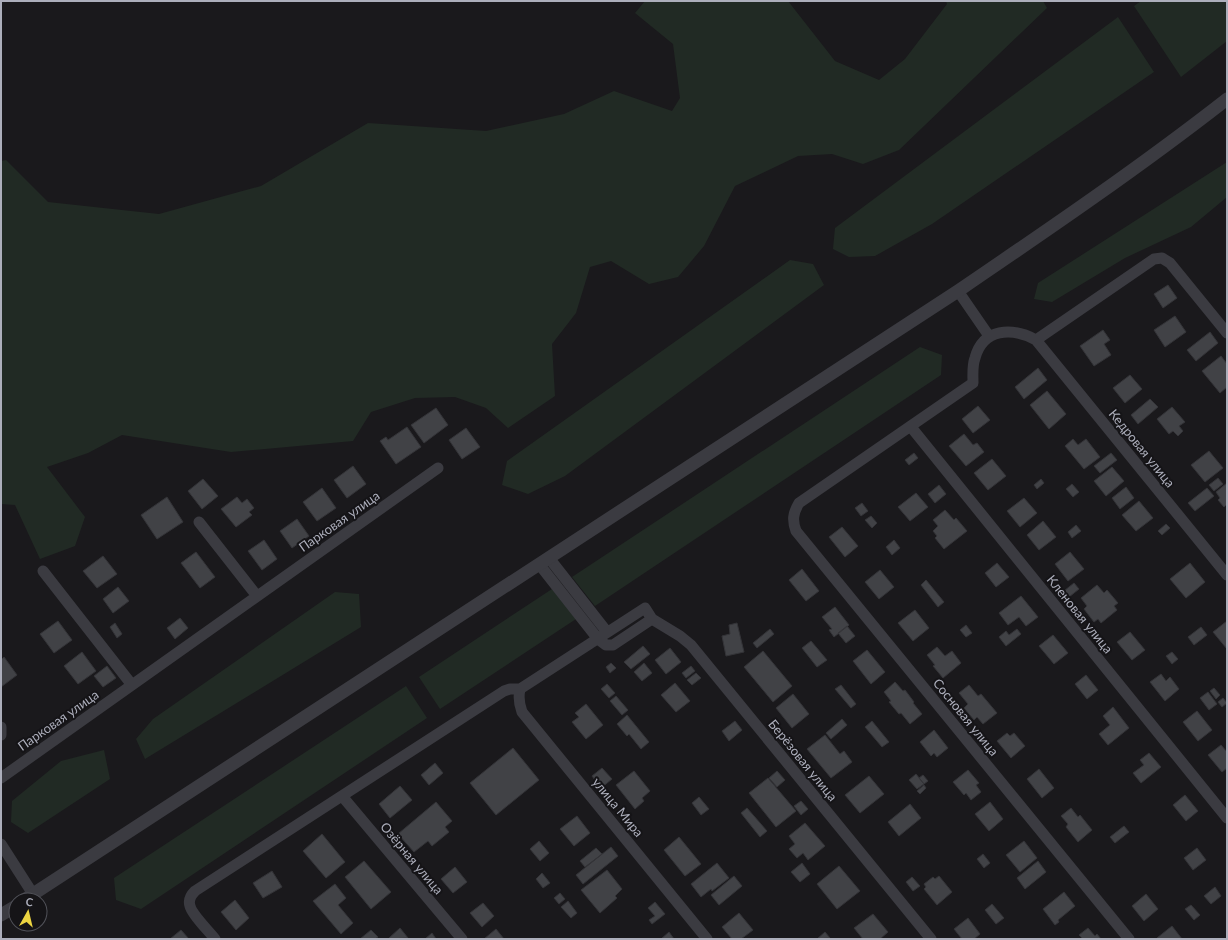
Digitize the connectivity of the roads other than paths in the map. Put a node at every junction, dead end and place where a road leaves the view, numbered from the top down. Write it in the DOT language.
graph roads {
  1 [pos="1227,99"];
  2 [pos="958,291"];
  3 [pos="1227,333"];
  4 [pos="989,336"];
  5 [pos="1036,340"];
  6 [pos="910,427"];
  7 [pos="438,468"];
  8 [pos="199,522"];
  9 [pos="544,561"];
  10 [pos="43,571"];
  11 [pos="1227,575"];
  12 [pos="257,596"];
  13 [pos="652,619"];
  14 [pos="608,632"];
  15 [pos="598,639"];
  16 [pos="132,685"];
  17 [pos="520,689"];
  18 [pos="1,728"];
  19 [pos="1,734"];
  20 [pos="1,778"];
  21 [pos="342,796"];
  22 [pos="1227,818"];
  23 [pos="1,844"];
  24 [pos="26,892"];
  25 [pos="37,892"];
  26 [pos="216,939"];
  27 [pos="462,939"];
  28 [pos="706,939"];
  29 [pos="931,939"];
  30 [pos="1128,939"];
  1 -- 2 [label="street"];
  2 -- 4 [label="street"];
  2 -- 9 [label="street"];
  3 -- 5 [label="street"];
  4 -- 5 [label="street"];
  4 -- 6 [label="street"];
  5 -- 11 [label="street, Кедровая улица"];
  6 -- 22 [label="street, Кленовая улица"];
  6 -- 30 [label="street, Сосновая улица"];
  7 -- 12 [label="street, Парковая улица"];
  8 -- 12 [label="street"];
  9 -- 14 [label="street"];
  9 -- 15 [label="street"];
  9 -- 25 [label="street"];
  10 -- 16 [label="street"];
  12 -- 16 [label="street, Парковая улица"];
  13 -- 14 [label="street, Берёзовая улица"];
  13 -- 15 [label="street"];
  13 -- 29 [label="street, Берёзовая улица"];
  14 -- 15 [label="street"];
  15 -- 17 [label="street"];
  16 -- 20 [label="street, Парковая улица"];
  17 -- 21 [label="street"];
  17 -- 28 [label="street, улица Мира"];
  18 -- 19 [label="street, Парковая улица"];
  21 -- 26 [label="street"];
  21 -- 27 [label="street, Озёрная улица"];
  23 -- 24 [label="street"];
}
